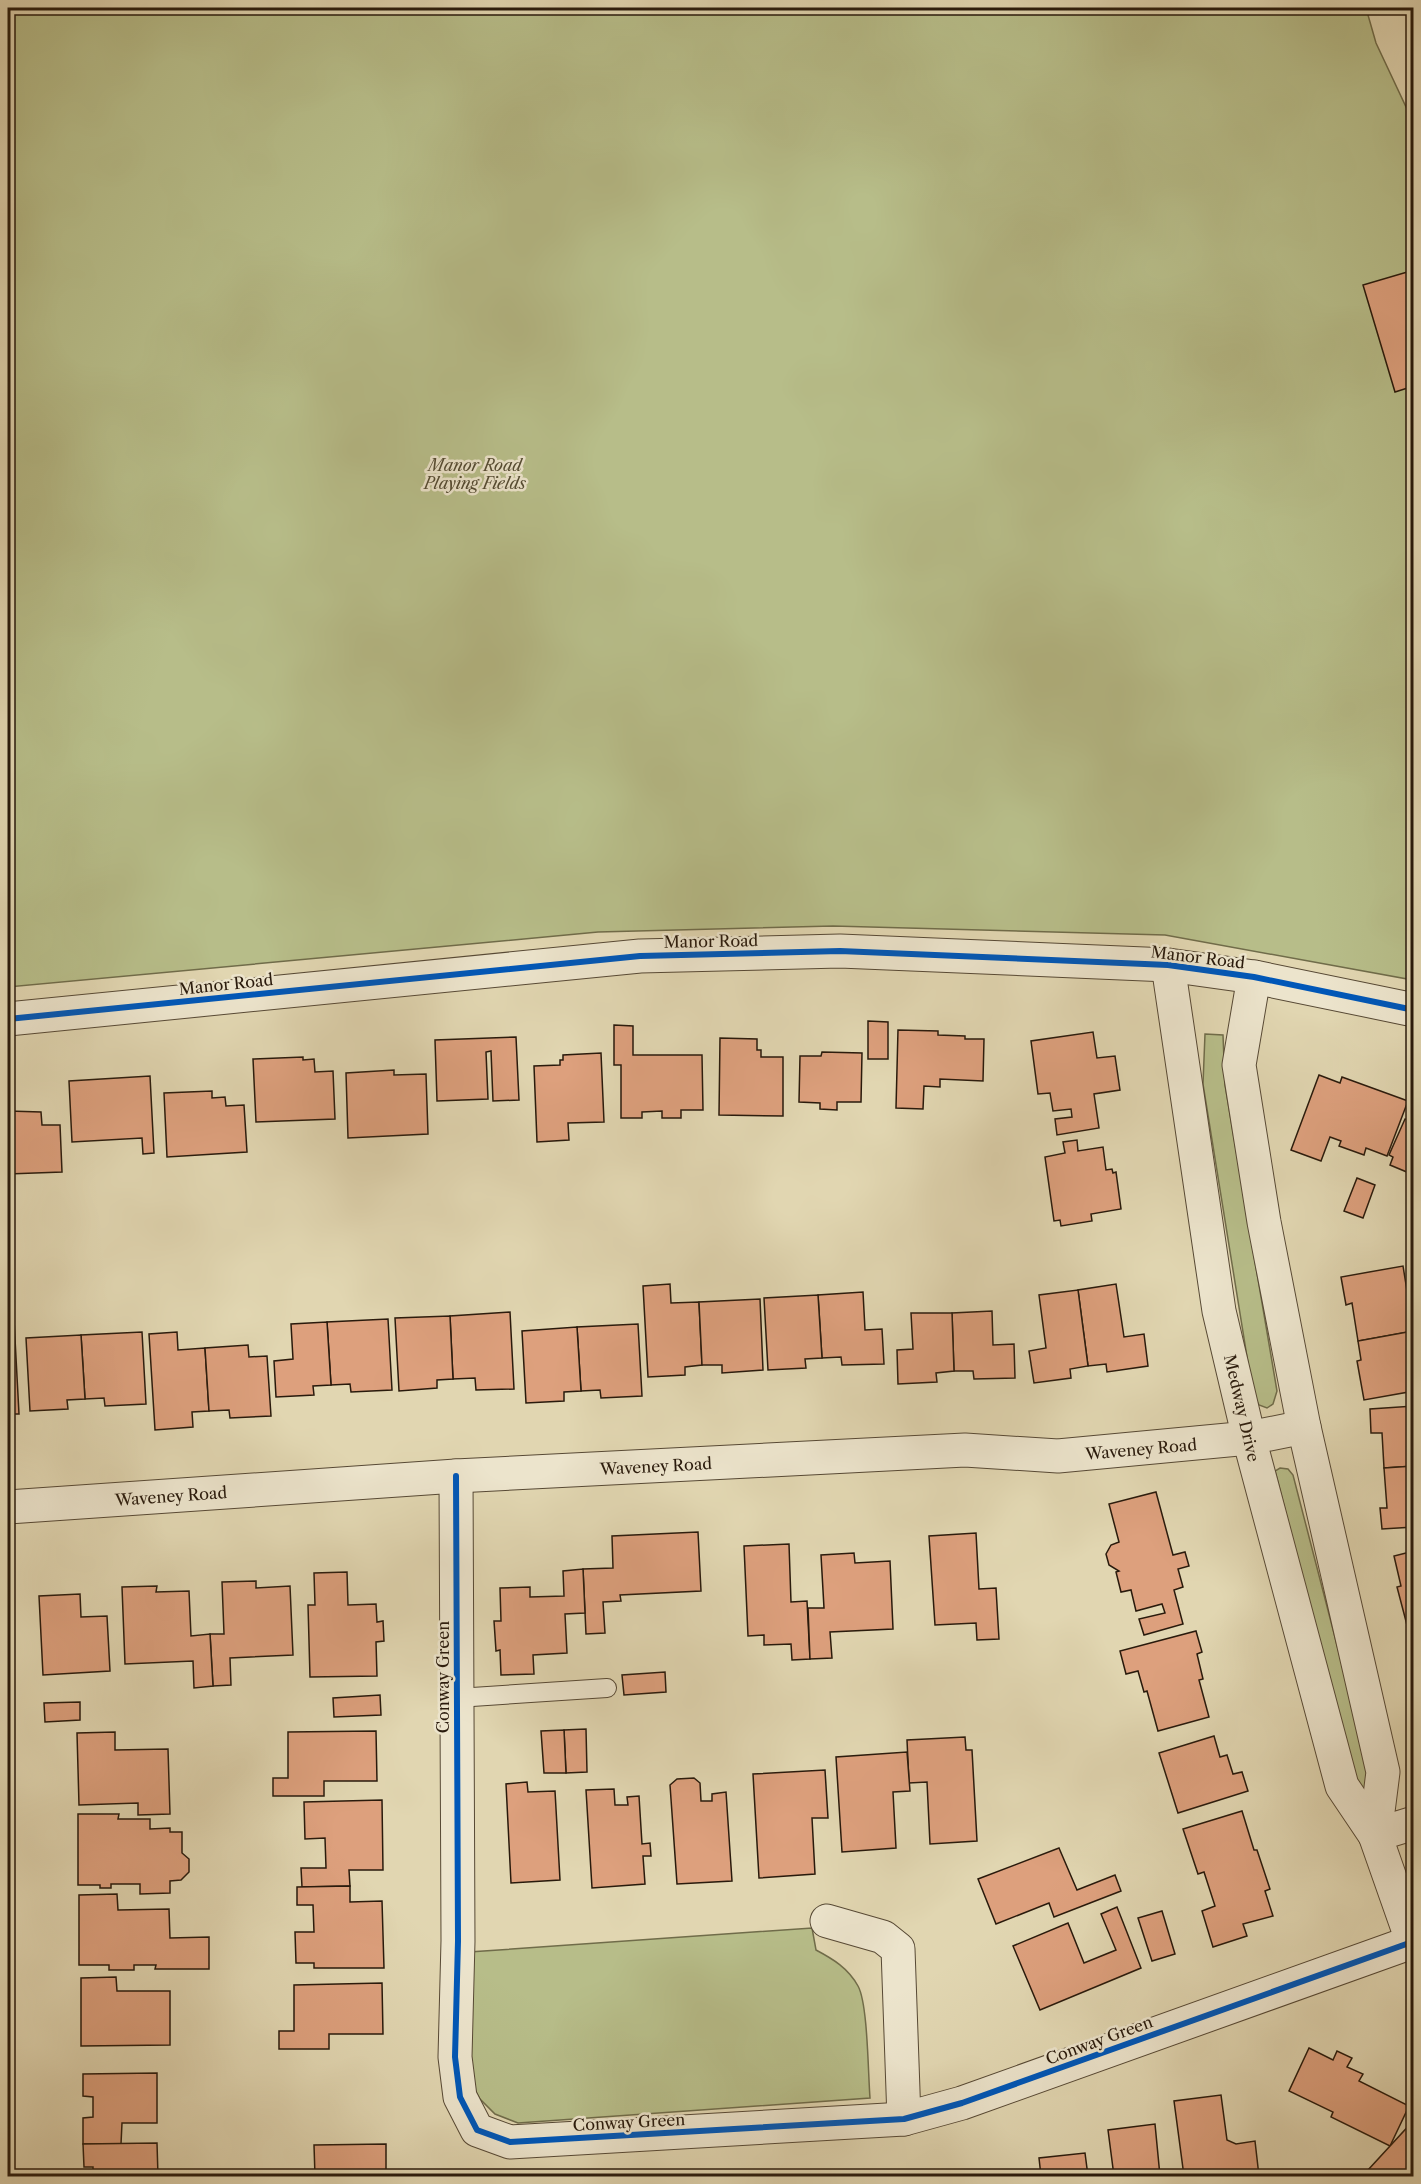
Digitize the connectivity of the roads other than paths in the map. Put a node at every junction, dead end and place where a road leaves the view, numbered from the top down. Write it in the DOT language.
graph roads {
  1 [pos="1168,965"];
  2 [pos="1254,977"];
  3 [pos="1413,1010"];
  4 [pos="8,1019"];
  5 [pos="1304,1427"];
  6 [pos="1249,1438"];
  7 [pos="456,1476"];
  8 [pos="8,1507"];
  9 [pos="606,1688"];
  10 [pos="457,1698"];
  11 [pos="1413,1823"];
  12 [pos="1375,1835"];
  13 [pos="827,1921"];
  14 [pos="1413,1944"];
  15 [pos="904,2119"];
  1 -- 2 [label="street, Manor Road"];
  1 -- 4 [label="street, Manor Road"];
  1 -- 6 [label="street, Medway Drive"];
  2 -- 3 [label="street, Manor Road"];
  2 -- 5 [label="street, Medway Drive"];
  5 -- 6 [label="street, Waveney Road"];
  5 -- 12 [label="street, Medway Drive"];
  6 -- 7 [label="street, Waveney Road"];
  6 -- 12 [label="street, Medway Drive"];
  7 -- 8 [label="street, Waveney Road"];
  7 -- 10 [label="street, Conway Green"];
  9 -- 10 [label="lane"];
  10 -- 15 [label="street, Conway Green"];
  11 -- 12 [label="street"];
  12 -- 14 [label="street, Medway Drive"];
  13 -- 15 [label="street"];
  14 -- 15 [label="street, Conway Green"];
}
